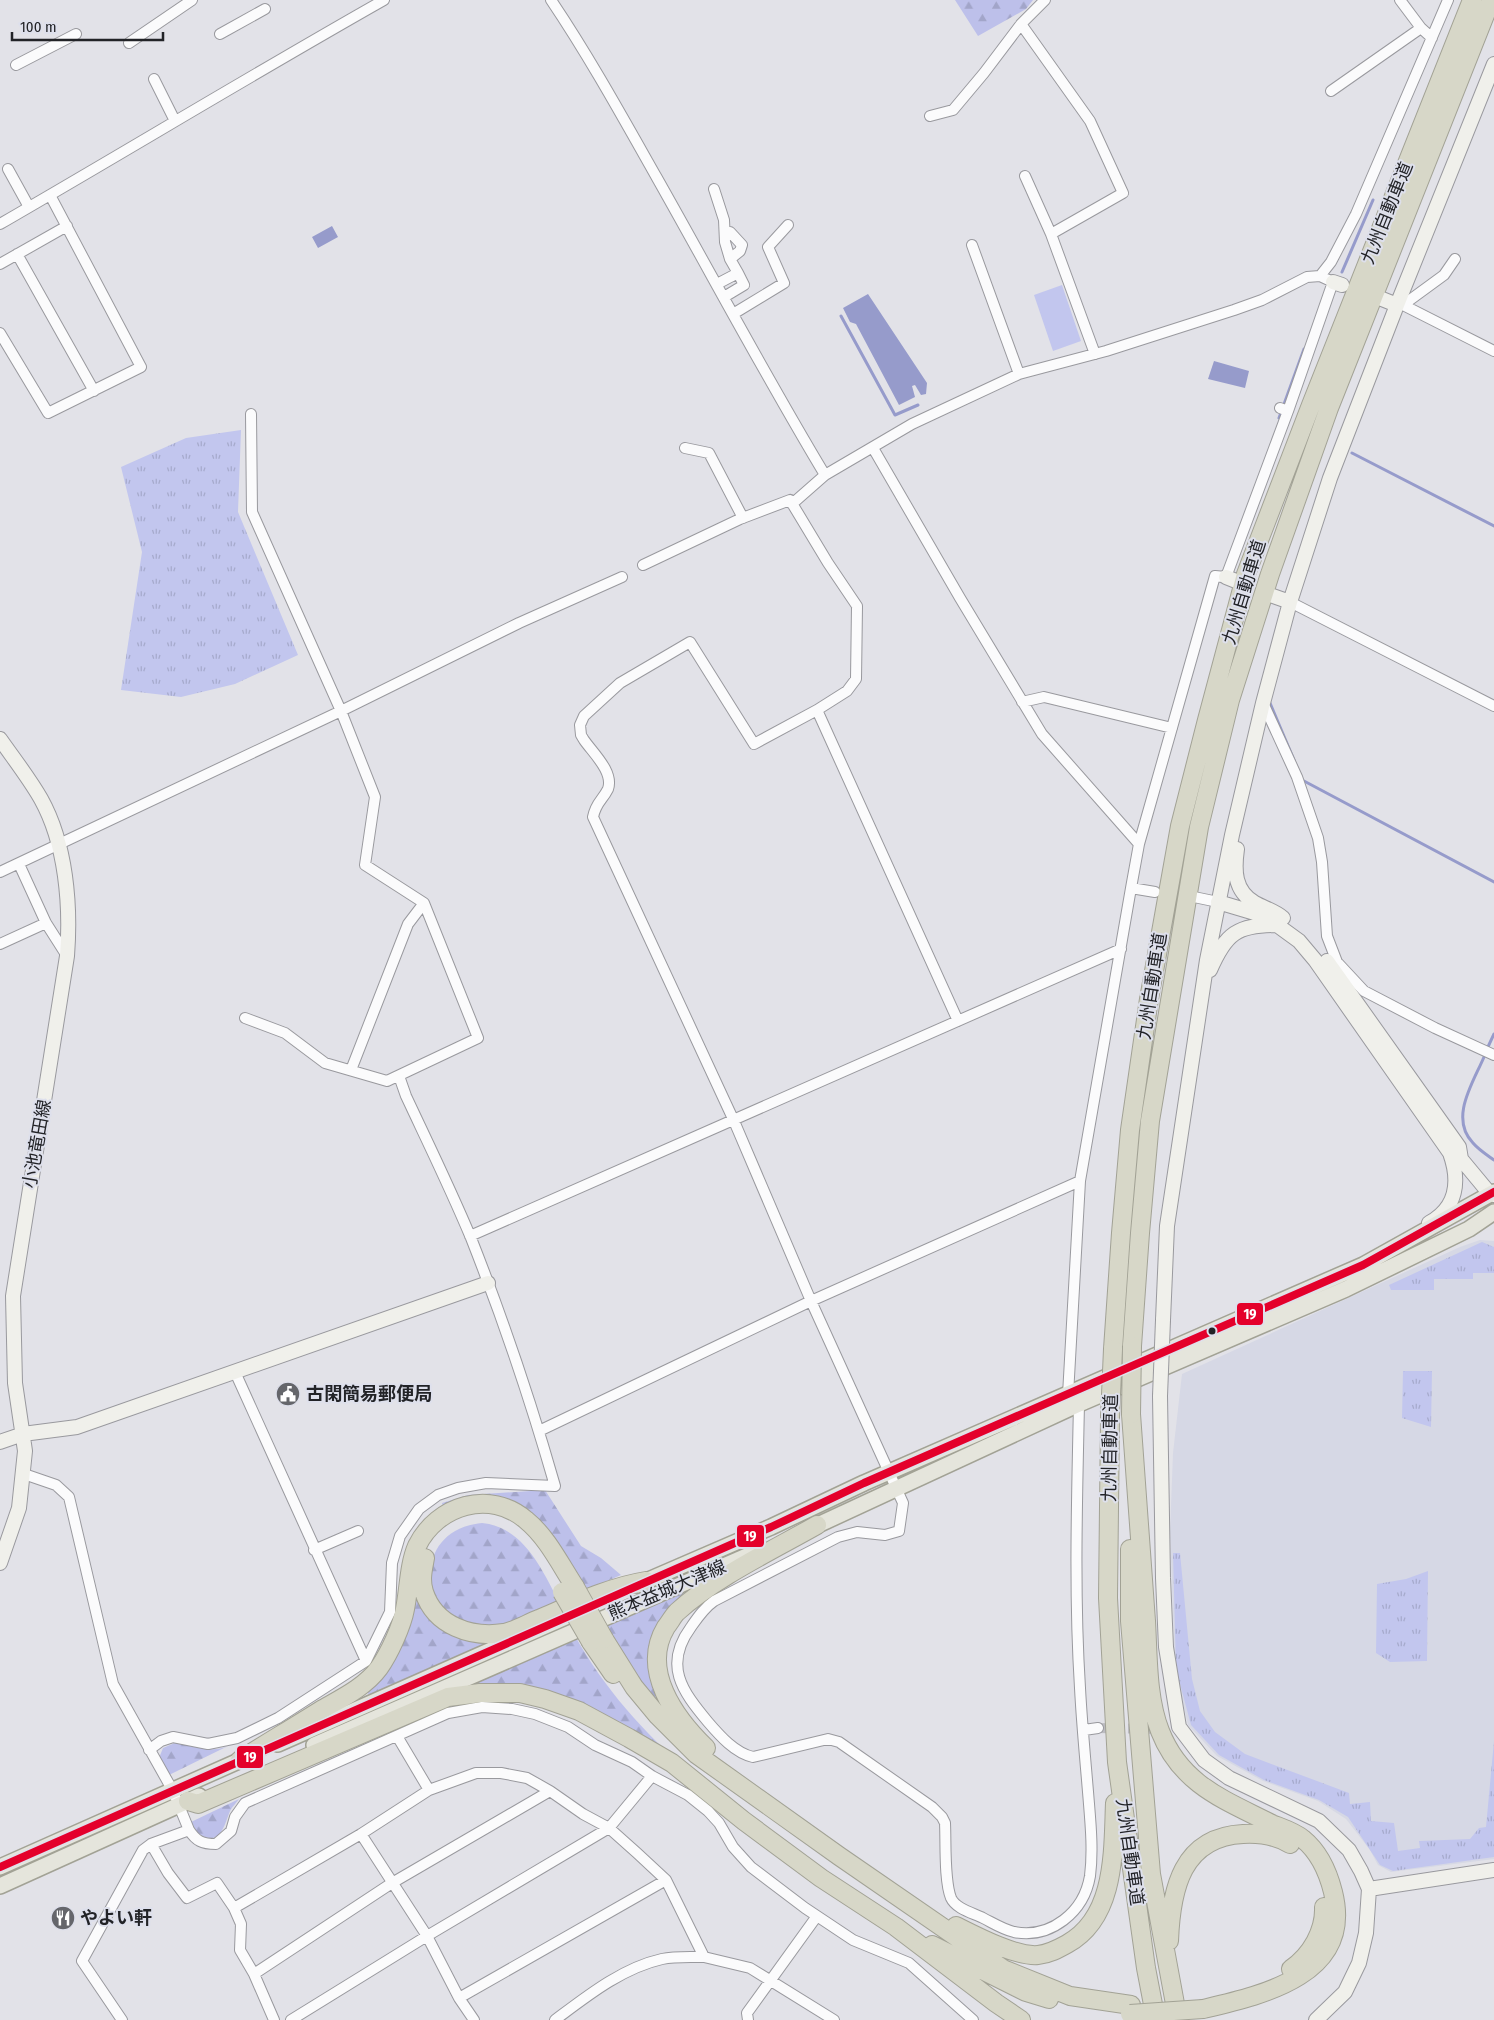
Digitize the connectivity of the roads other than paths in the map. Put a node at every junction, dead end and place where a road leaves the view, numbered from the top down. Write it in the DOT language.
graph roads {
  1 [pos="192,0"];
  2 [pos="384,0"];
  3 [pos="551,0"];
  4 [pos="1045,0"];
  5 [pos="1400,0"];
  6 [pos="1448,0"];
  7 [pos="1472,0"];
  8 [pos="1491,0"];
  9 [pos="265,9"];
  10 [pos="1021,24"];
  11 [pos="1421,28"];
  12 [pos="76,34"];
  13 [pos="220,34"];
  14 [pos="1432,38"];
  15 [pos="129,43"];
  16 [pos="1494,64"];
  17 [pos="16,65"];
  18 [pos="154,80"];
  19 [pos="1331,91"];
  20 [pos="930,116"];
  21 [pos="176,121"];
  22 [pos="8,169"];
  23 [pos="1025,176"];
  24 [pos="714,189"];
  25 [pos="50,195"];
  26 [pos="29,207"];
  27 [pos="0,224"];
  28 [pos="788,225"];
  29 [pos="67,226"];
  30 [pos="725,233"];
  31 [pos="1051,234"];
  32 [pos="972,245"];
  33 [pos="17,254"];
  34 [pos="730,259"];
  35 [pos="1455,259"];
  36 [pos="0,264"];
  37 [pos="738,273"];
  38 [pos="1332,281"];
  39 [pos="716,284"];
  40 [pos="724,298"];
  41 [pos="1382,299"];
  42 [pos="1399,304"];
  43 [pos="734,314"];
  44 [pos="0,333"];
  45 [pos="1494,351"];
  46 [pos="1095,354"];
  47 [pos="1019,374"];
  48 [pos="94,391"];
  49 [pos="251,414"];
  50 [pos="685,448"];
  51 [pos="872,448"];
  52 [pos="824,475"];
  53 [pos="792,504"];
  54 [pos="743,518"];
  55 [pos="643,566"];
  56 [pos="622,577"];
  57 [pos="1272,596"];
  58 [pos="1290,602"];
  59 [pos="1022,702"];
  60 [pos="1263,702"];
  61 [pos="1494,706"];
  62 [pos="818,710"];
  63 [pos="341,711"];
  64 [pos="1172,728"];
  65 [pos="0,739"];
  66 [pos="1242,791"];
  67 [pos="60,844"];
  68 [pos="1139,844"];
  69 [pos="19,864"];
  70 [pos="0,872"];
  71 [pos="1130,888"];
  72 [pos="1154,892"];
  73 [pos="1194,897"];
  74 [pos="1218,902"];
  75 [pos="424,903"];
  76 [pos="1279,921"];
  77 [pos="46,923"];
  78 [pos="0,944"];
  79 [pos="1121,949"];
  80 [pos="67,956"];
  81 [pos="1202,988"];
  82 [pos="245,1018"];
  83 [pos="958,1021"];
  84 [pos="1494,1055"];
  85 [pos="350,1070"];
  86 [pos="399,1076"];
  87 [pos="734,1121"];
  88 [pos="1456,1156"];
  89 [pos="1080,1182"];
  90 [pos="1493,1194"];
  91 [pos="1494,1212"];
  92 [pos="1469,1229"];
  93 [pos="470,1236"];
  94 [pos="1363,1265"];
  95 [pos="488,1283"];
  96 [pos="810,1301"];
  97 [pos="235,1372"];
  98 [pos="1073,1400"];
  99 [pos="1130,1414"];
  100 [pos="539,1431"];
  101 [pos="23,1434"];
  102 [pos="0,1442"];
  103 [pos="888,1473"];
  104 [pos="24,1474"];
  105 [pos="896,1489"];
  106 [pos="817,1525"];
  107 [pos="358,1531"];
  108 [pos="314,1550"];
  109 [pos="0,1563"];
  110 [pos="646,1581"];
  111 [pos="569,1590"];
  112 [pos="598,1640"];
  113 [pos="366,1662"];
  114 [pos="1098,1728"];
  115 [pos="1084,1730"];
  116 [pos="397,1736"];
  117 [pos="149,1750"];
  118 [pos="240,1760"];
  119 [pos="1117,1762"];
  120 [pos="652,1776"];
  121 [pos="430,1790"];
  122 [pos="550,1791"];
  123 [pos="180,1799"];
  124 [pos="760,1800"];
  125 [pos="744,1821"];
  126 [pos="609,1828"];
  127 [pos="189,1830"];
  128 [pos="361,1834"];
  129 [pos="151,1844"];
  130 [pos="0,1867"];
  131 [pos="1494,1870"];
  132 [pos="666,1880"];
  133 [pos="392,1883"];
  134 [pos="0,1886"];
  135 [pos="1369,1889"];
  136 [pos="910,1904"];
  137 [pos="234,1908"];
  138 [pos="818,1916"];
  139 [pos="896,1927"];
  140 [pos="428,1936"];
  141 [pos="704,1956"];
  142 [pos="1169,1962"];
  143 [pos="254,1974"];
  144 [pos="772,1980"];
  145 [pos="459,1998"];
  146 [pos="1203,2004"];
  147 [pos="1130,2010"];
  148 [pos="122,2020"];
  149 [pos="274,2020"];
  150 [pos="291,2020"];
  151 [pos="474,2020"];
  152 [pos="555,2020"];
  153 [pos="748,2020"];
  154 [pos="834,2020"];
  155 [pos="973,2020"];
  156 [pos="1021,2020"];
  157 [pos="1156,2020"];
  158 [pos="1178,2020"];
  159 [pos="1316,2020"];
  1 -- 15 [label="street"];
  2 -- 21 [label="street"];
  3 -- 39 [label="street"];
  4 -- 10 [label="street"];
  5 -- 11 [label="street"];
  6 -- 14 [label="street"];
  7 -- 119 [label="highway, 九州自動車道, bridge"];
  8 -- 99 [label="highway, 九州自動車道, bridge"];
  9 -- 13 [label="street"];
  10 -- 20 [label="street"];
  10 -- 31 [label="street"];
  11 -- 14 [label="street"];
  11 -- 19 [label="street"];
  12 -- 17 [label="street"];
  14 -- 38 [label="street"];
  16 -- 42 [label="street"];
  18 -- 21 [label="street"];
  21 -- 25 [label="street"];
  22 -- 26 [label="street"];
  23 -- 31 [label="street"];
  24 -- 30 [label="street"];
  25 -- 26 [label="street"];
  25 -- 29 [label="street"];
  26 -- 27 [label="street"];
  28 -- 43 [label="street"];
  29 -- 33 [label="street"];
  29 -- 48 [label="street"];
  30 -- 34 [label="street"];
  30 -- 34 [label="street"];
  31 -- 46 [label="street"];
  32 -- 47 [label="street"];
  33 -- 36 [label="street"];
  33 -- 48 [label="street"];
  34 -- 37 [label="street"];
  35 -- 42 [label="street"];
  37 -- 39 [label="street"];
  37 -- 40 [label="street"];
  38 -- 46 [label="street"];
  38 -- 64 [label="street"];
  39 -- 40 [label="street"];
  40 -- 43 [label="street"];
  41 -- 42 [label="street"];
  42 -- 45 [label="street"];
  42 -- 58 [label="street"];
  43 -- 52 [label="street"];
  44 -- 48 [label="street"];
  46 -- 47 [label="street"];
  47 -- 51 [label="street"];
  49 -- 63 [label="street"];
  50 -- 54 [label="street"];
  51 -- 52 [label="street"];
  51 -- 59 [label="street"];
  52 -- 53 [label="street"];
  53 -- 54 [label="street"];
  53 -- 62 [label="street"];
  54 -- 55 [label="street"];
  56 -- 63 [label="street"];
  57 -- 58 [label="street"];
  58 -- 60 [label="street"];
  58 -- 61 [label="street"];
  59 -- 64 [label="street"];
  59 -- 68 [label="street"];
  60 -- 66 [label="street"];
  60 -- 84 [label="street"];
  62 -- 83 [label="street"];
  62 -- 87 [label="street"];
  63 -- 67 [label="street"];
  63 -- 75 [label="street"];
  64 -- 68 [label="street"];
  65 -- 67 [label="street, 小池竜田線"];
  66 -- 74 [label="street"];
  66 -- 76 [label="street"];
  67 -- 69 [label="street"];
  67 -- 80 [label="street, 小池竜田線"];
  68 -- 71 [label="street"];
  69 -- 70 [label="street"];
  69 -- 77 [label="street"];
  71 -- 72 [label="street"];
  71 -- 79 [label="street"];
  73 -- 74 [label="street"];
  74 -- 76 [label="street"];
  74 -- 81 [label="street"];
  75 -- 85 [label="street"];
  75 -- 86 [label="street"];
  76 -- 81 [label="street"];
  76 -- 88 [label="street"];
  77 -- 78 [label="street"];
  77 -- 80 [label="street"];
  79 -- 83 [label="street"];
  79 -- 89 [label="street"];
  80 -- 101 [label="street, 小池竜田線"];
  81 -- 135 [label="street, bridge"];
  82 -- 85 [label="street"];
  83 -- 87 [label="street"];
  85 -- 86 [label="street"];
  86 -- 93 [label="street"];
  87 -- 93 [label="street"];
  87 -- 96 [label="street"];
  88 -- 90 [label="street"];
  88 -- 94 [label="street"];
  89 -- 96 [label="street"];
  89 -- 98 [label="street"];
  90 -- 92 [label="street"];
  90 -- 94 [label="main road, 熊本益城大津線"];
  91 -- 92 [label="main road, 熊本益城大津線"];
  92 -- 98 [label="main road, 熊本益城大津線"];
  93 -- 95 [label="street"];
  94 -- 98 [label="main road, 熊本益城大津線"];
  95 -- 97 [label="street"];
  95 -- 100 [label="street"];
  96 -- 100 [label="street"];
  96 -- 103 [label="street"];
  97 -- 101 [label="street"];
  97 -- 108 [label="street"];
  98 -- 103 [label="main road, 熊本益城大津線"];
  98 -- 105 [label="main road, 熊本益城大津線"];
  98 -- 115 [label="street"];
  99 -- 142 [label="highway, 九州自動車道"];
  99 -- 146 [label="highway"];
  100 -- 113 [label="street"];
  101 -- 102 [label="street"];
  101 -- 104 [label="street, 小池竜田線"];
  103 -- 105 [label="street"];
  103 -- 110 [label="main road, 熊本益城大津線"];
  104 -- 109 [label="street, 小池竜田線"];
  104 -- 117 [label="street"];
  105 -- 106 [label="main road, 熊本益城大津線"];
  105 -- 115 [label="street"];
  106 -- 123 [label="main road, 熊本益城大津線"];
  106 -- 124 [label="highway"];
  107 -- 108 [label="street"];
  108 -- 113 [label="street"];
  110 -- 111 [label="highway"];
  110 -- 118 [label="main road, 熊本益城大津線"];
  111 -- 112 [label="highway, bridge"];
  111 -- 118 [label="highway"];
  112 -- 124 [label="highway"];
  112 -- 125 [label="highway"];
  113 -- 117 [label="street"];
  114 -- 115 [label="street"];
  116 -- 120 [label="street"];
  116 -- 121 [label="street"];
  116 -- 127 [label="street"];
  117 -- 123 [label="street"];
  118 -- 123 [label="main road, 熊本益城大津線"];
  119 -- 136 [label="highway"];
  119 -- 157 [label="highway, 九州自動車道"];
  120 -- 126 [label="street"];
  120 -- 138 [label="street"];
  121 -- 122 [label="street"];
  121 -- 128 [label="street"];
  122 -- 126 [label="street"];
  122 -- 133 [label="street"];
  123 -- 125 [label="highway"];
  123 -- 127 [label="street"];
  123 -- 130 [label="main road, 熊本益城大津線"];
  123 -- 134 [label="main road, 熊本益城大津線"];
  124 -- 136 [label="highway"];
  125 -- 139 [label="highway"];
  126 -- 132 [label="street"];
  126 -- 140 [label="street"];
  127 -- 129 [label="street"];
  128 -- 133 [label="street"];
  128 -- 137 [label="street"];
  129 -- 137 [label="street"];
  129 -- 148 [label="street"];
  131 -- 135 [label="street"];
  132 -- 141 [label="street"];
  132 -- 145 [label="street"];
  133 -- 140 [label="street"];
  133 -- 143 [label="street"];
  135 -- 159 [label="street"];
  136 -- 147 [label="highway"];
  137 -- 143 [label="street"];
  138 -- 144 [label="street"];
  138 -- 155 [label="street"];
  139 -- 147 [label="highway"];
  139 -- 156 [label="highway"];
  140 -- 145 [label="street"];
  140 -- 150 [label="street"];
  141 -- 144 [label="street"];
  141 -- 152 [label="street"];
  142 -- 146 [label="highway"];
  142 -- 158 [label="highway, 九州自動車道"];
  143 -- 149 [label="street"];
  144 -- 153 [label="street"];
  144 -- 154 [label="street"];
  145 -- 151 [label="street"];
  146 -- 147 [label="highway, bridge"];
}
